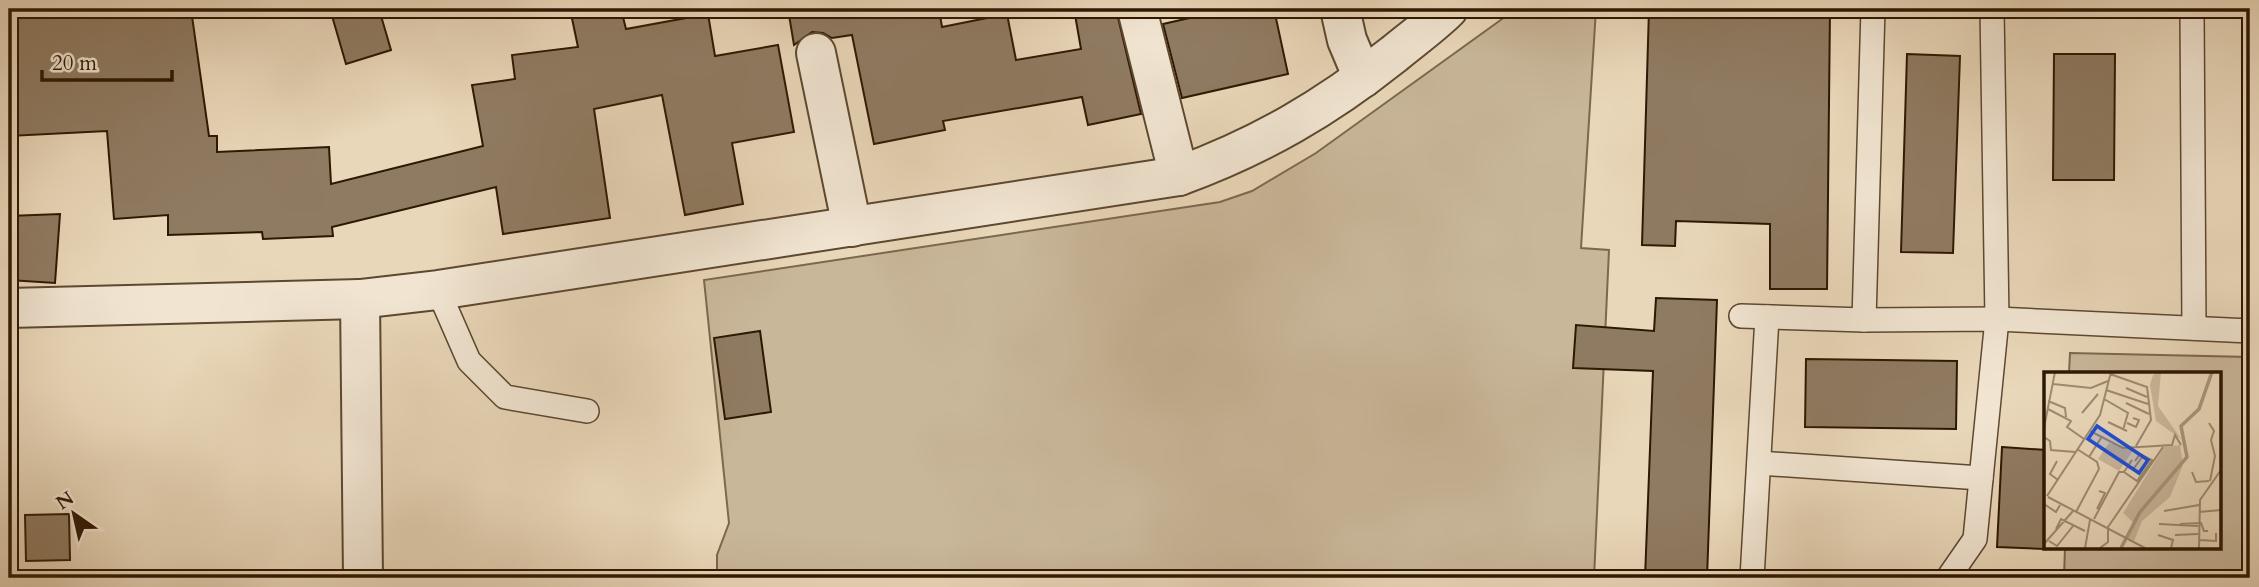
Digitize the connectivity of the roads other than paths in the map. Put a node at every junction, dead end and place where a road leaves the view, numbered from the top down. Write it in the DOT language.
graph roads {
  1 [pos="1137,9"];
  2 [pos="1340,9"];
  3 [pos="1448,9"];
  4 [pos="1873,9"];
  5 [pos="1992,9"];
  6 [pos="2192,9"];
  7 [pos="816,54"];
  8 [pos="1363,78"];
  9 [pos="1179,176"];
  10 [pos="852,228"];
  11 [pos="438,290"];
  12 [pos="360,299"];
  13 [pos="9,308"];
  14 [pos="1741,316"];
  15 [pos="1767,317"];
  16 [pos="1997,319"];
  17 [pos="1864,320"];
  18 [pos="2193,328"];
  19 [pos="2250,331"];
  20 [pos="587,411"];
  21 [pos="1759,463"];
  22 [pos="1981,478"];
  23 [pos="363,578"];
  24 [pos="1752,578"];
  25 [pos="1948,578"];
  1 -- 9 [label="street"];
  2 -- 8 [label="street"];
  3 -- 8 [label="street"];
  4 -- 17 [label="lane"];
  5 -- 16 [label="lane"];
  6 -- 18 [label="lane"];
  7 -- 10 [label="street"];
  8 -- 9 [label="street"];
  9 -- 10 [label="street"];
  10 -- 11 [label="street"];
  11 -- 12 [label="street"];
  11 -- 20 [label="lane"];
  12 -- 13 [label="street"];
  12 -- 23 [label="street"];
  14 -- 15 [label="lane"];
  15 -- 17 [label="lane"];
  15 -- 21 [label="lane"];
  16 -- 17 [label="lane"];
  16 -- 18 [label="lane"];
  16 -- 22 [label="lane"];
  18 -- 19 [label="lane"];
  21 -- 22 [label="lane"];
  21 -- 24 [label="lane"];
  22 -- 25 [label="lane"];
}
